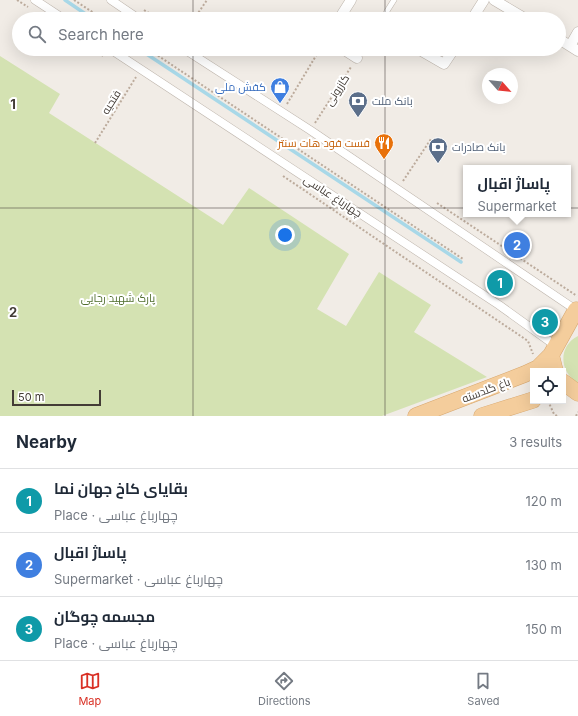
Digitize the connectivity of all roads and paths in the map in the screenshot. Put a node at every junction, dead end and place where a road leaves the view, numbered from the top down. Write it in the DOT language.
graph roads {
  1 [pos="35,0"];
  2 [pos="74,0"];
  3 [pos="111,0"];
  4 [pos="207,0"];
  5 [pos="351,0"];
  6 [pos="394,0"];
  7 [pos="484,0"];
  8 [pos="494,0"];
  9 [pos="53,12"];
  10 [pos="92,12"];
  11 [pos="129,12"];
  12 [pos="199,12"];
  13 [pos="343,12"];
  14 [pos="386,12"];
  15 [pos="476,12"];
  16 [pos="514,12"];
  17 [pos="578,32"];
  18 [pos="574,48"];
  19 [pos="120,56"];
  20 [pos="158,56"];
  21 [pos="195,56"];
  22 [pos="316,56"];
  23 [pos="354,56"];
  24 [pos="430,56"];
  25 [pos="449,56"];
  26 [pos="357,58"];
  27 [pos="141,70"];
  28 [pos="130,73"];
  29 [pos="136,78"];
  30 [pos="142,82"];
  31 [pos="282,112"];
  32 [pos="310,130"];
  33 [pos="431,139"];
  34 [pos="95,143"];
  35 [pos="280,174"];
  36 [pos="398,188"];
  37 [pos="463,259"];
  38 [pos="577,310"];
  39 [pos="572,328"];
  40 [pos="553,350"];
  41 [pos="538,368"];
  42 [pos="555,368"];
  43 [pos="530,372"];
  44 [pos="530,401"];
  45 [pos="549,404"];
  46 [pos="504,412"];
  47 [pos="578,412"];
  48 [pos="436,413"];
  49 [pos="416,416"];
  50 [pos="482,416"];
  51 [pos="558,416"];
  52 [pos="576,416"];
  1 -- 9 [label="street"];
  2 -- 10 [label="path"];
  3 -- 11 [label="street"];
  4 -- 12 [label="path"];
  5 -- 13 [label="street"];
  6 -- 14 [label="lane"];
  7 -- 15 [label="street"];
  8 -- 16 [label="street"];
  17 -- 18 [label="street"];
  19 -- 27 [label="street, چهارباغ عباسی"];
  20 -- 37 [label="path, چهارباغ عباسی"];
  21 -- 31 [label="street"];
  22 -- 31 [label="path"];
  23 -- 26 [label="street"];
  24 -- 25 [label="street"];
  26 -- 32 [label="path, کازرونی"];
  27 -- 29 [label="path, فتحیه"];
  27 -- 40 [label="street, چهارباغ عباسی"];
  28 -- 29 [label="path"];
  29 -- 30 [label="path"];
  29 -- 34 [label="path, فتحیه"];
  31 -- 32 [label="street"];
  32 -- 36 [label="street"];
  33 -- 36 [label="path"];
  35 -- 41 [label="path"];
  36 -- 38 [label="street"];
  38 -- 39 [label="main road, باغ گلدسته"];
  39 -- 40 [label="main road, باغ گلدسته"];
  40 -- 41 [label="main road, باغ گلدسته"];
  40 -- 42 [label="main road"];
  43 -- 48 [label="main road, باغ گلدسته"];
  44 -- 46 [label="main road, باغ گلدسته"];
  45 -- 51 [label="path"];
  46 -- 50 [label="main road, باغ گلدسته"];
  47 -- 52 [label="path"];
  48 -- 49 [label="main road, باغ گلدسته"];
}
